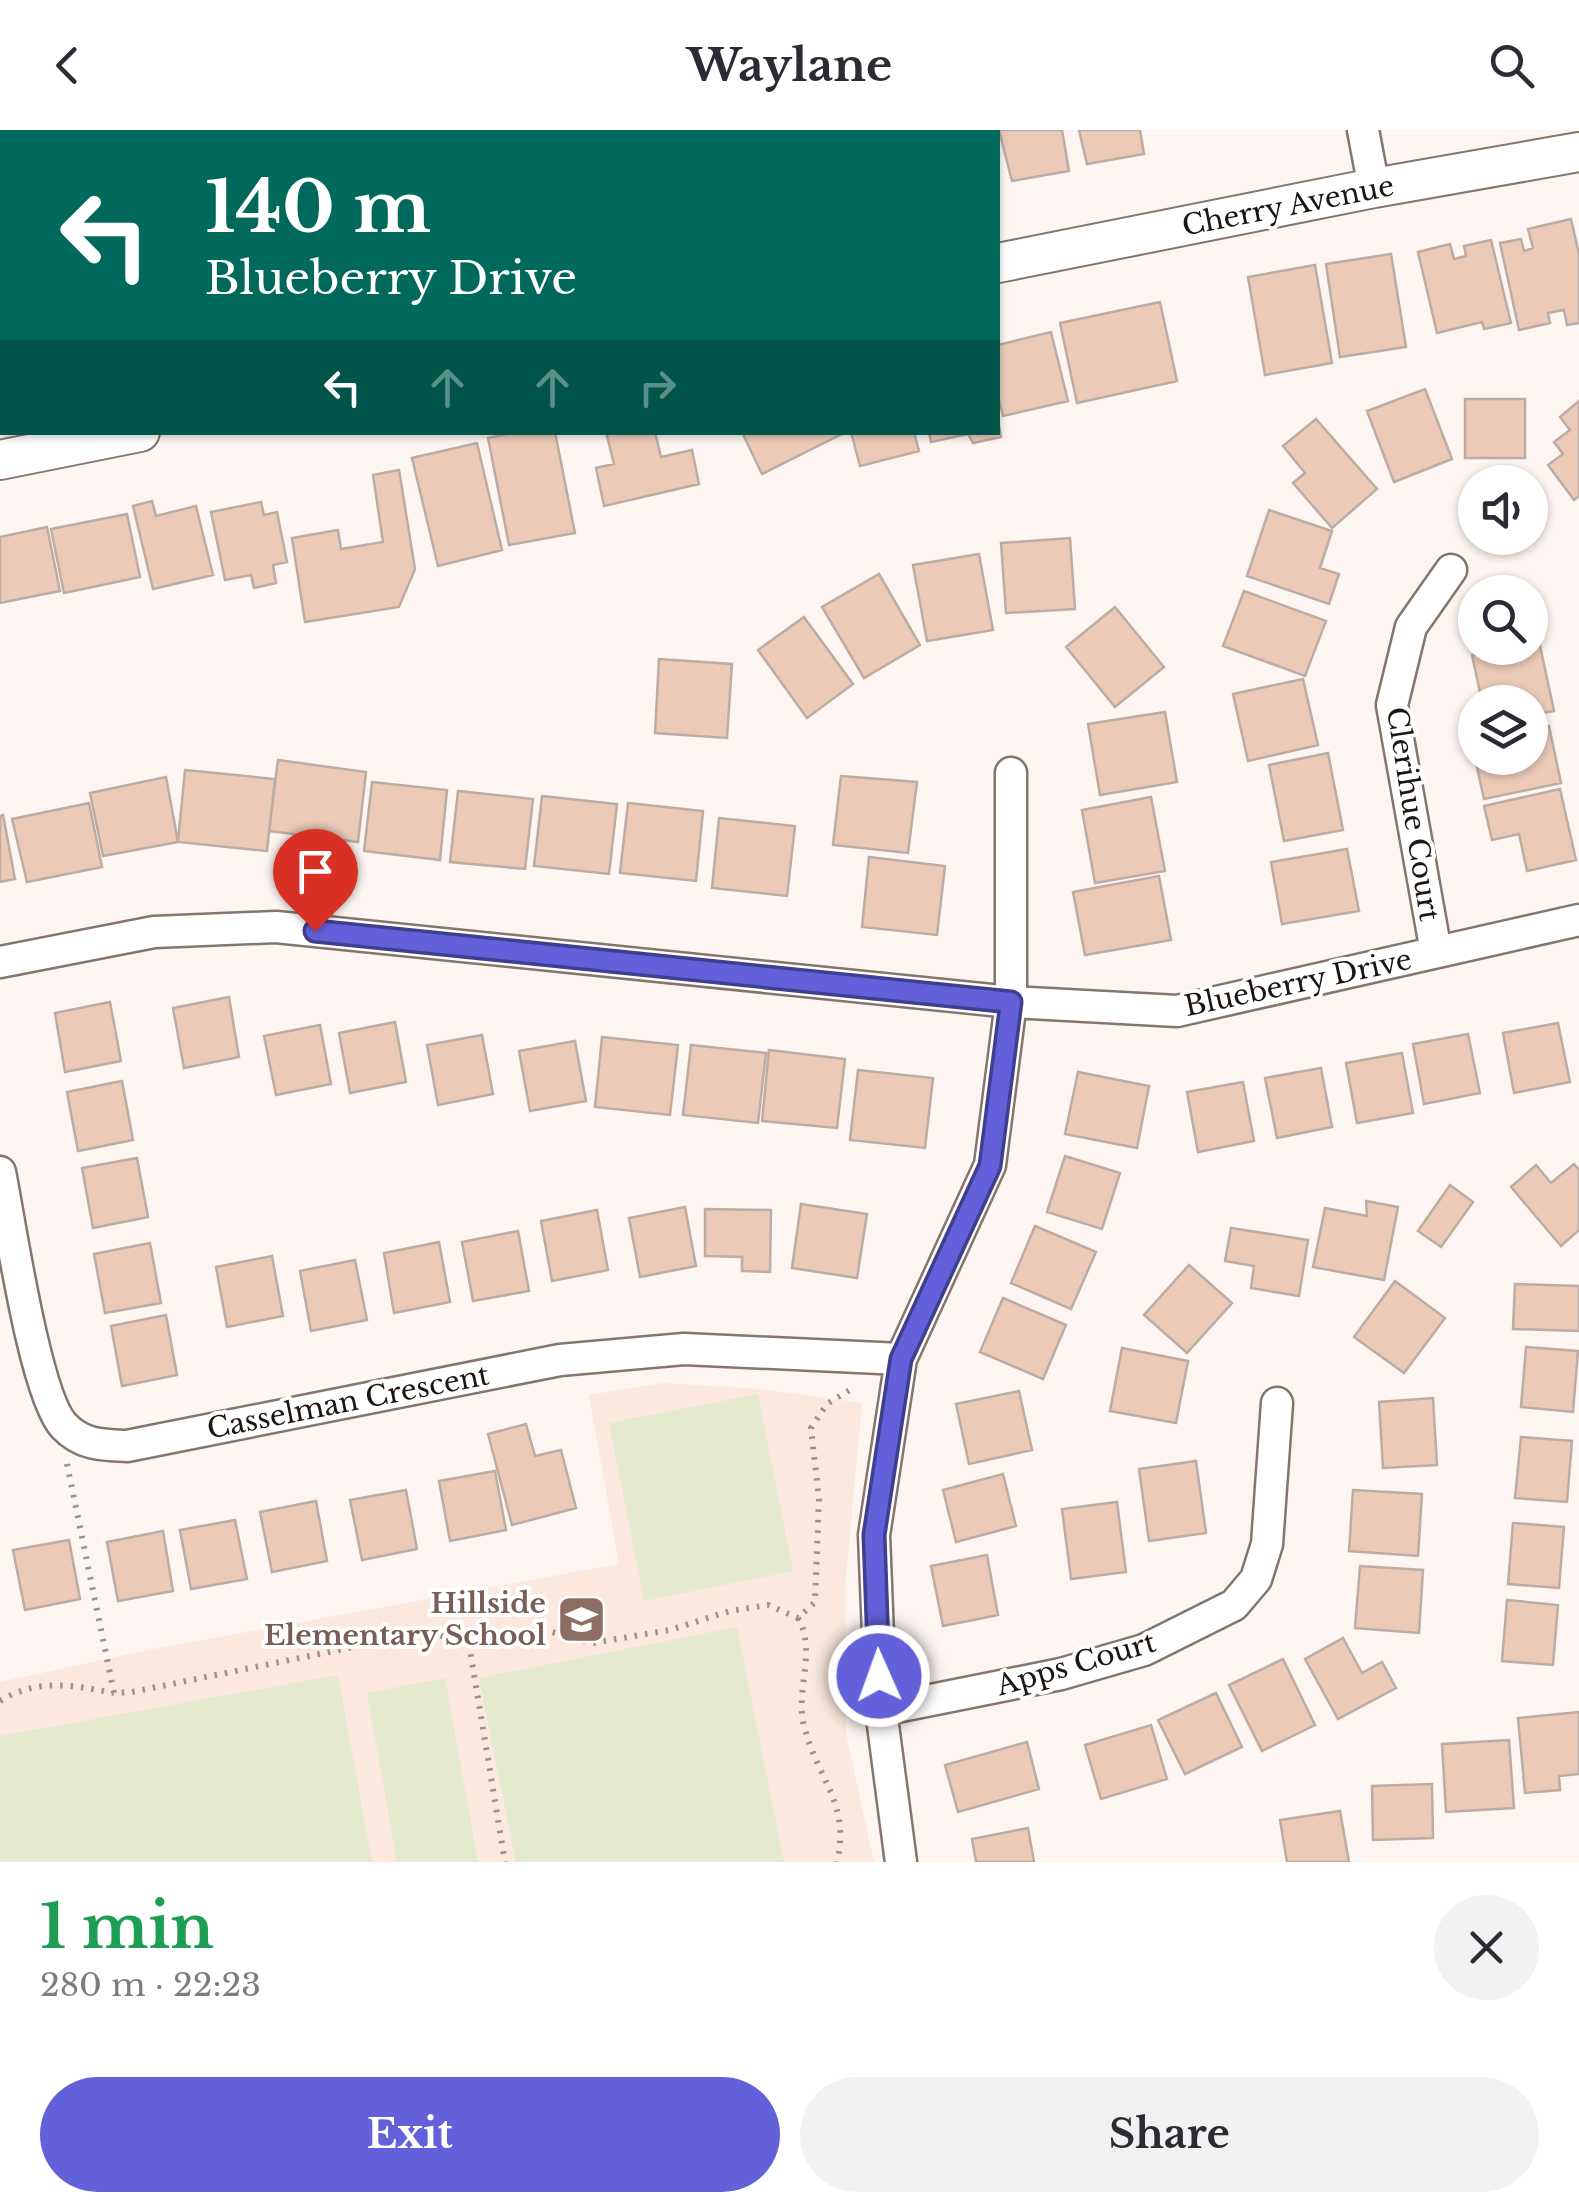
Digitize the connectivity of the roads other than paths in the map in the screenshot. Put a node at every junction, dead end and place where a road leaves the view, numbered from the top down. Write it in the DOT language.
graph roads {
  1 [pos="1364,130"];
  2 [pos="1579,152"];
  3 [pos="1374,188"];
  4 [pos="1000,263"];
  5 [pos="125,435"];
  6 [pos="0,460"];
  7 [pos="1452,570"];
  8 [pos="1010,773"];
  9 [pos="1579,920"];
  10 [pos="1436,952"];
  11 [pos="0,962"];
  12 [pos="1011,1002"];
  13 [pos="0,1172"];
  14 [pos="901,1359"];
  15 [pos="1277,1403"];
  16 [pos="880,1710"];
  17 [pos="901,1862"];
  1 -- 3 [label="street"];
  2 -- 3 [label="street, Cherry Avenue"];
  3 -- 4 [label="street, Cherry Avenue"];
  5 -- 6 [label="street"];
  7 -- 10 [label="street, Clerihue Court"];
  8 -- 12 [label="street"];
  9 -- 10 [label="street, Blueberry Drive"];
  10 -- 12 [label="street, Blueberry Drive"];
  11 -- 12 [label="street, Blueberry Drive"];
  12 -- 14 [label="street"];
  13 -- 14 [label="street, Casselman Crescent"];
  14 -- 16 [label="street"];
  15 -- 16 [label="street, Apps Court"];
  16 -- 17 [label="street"];
}
